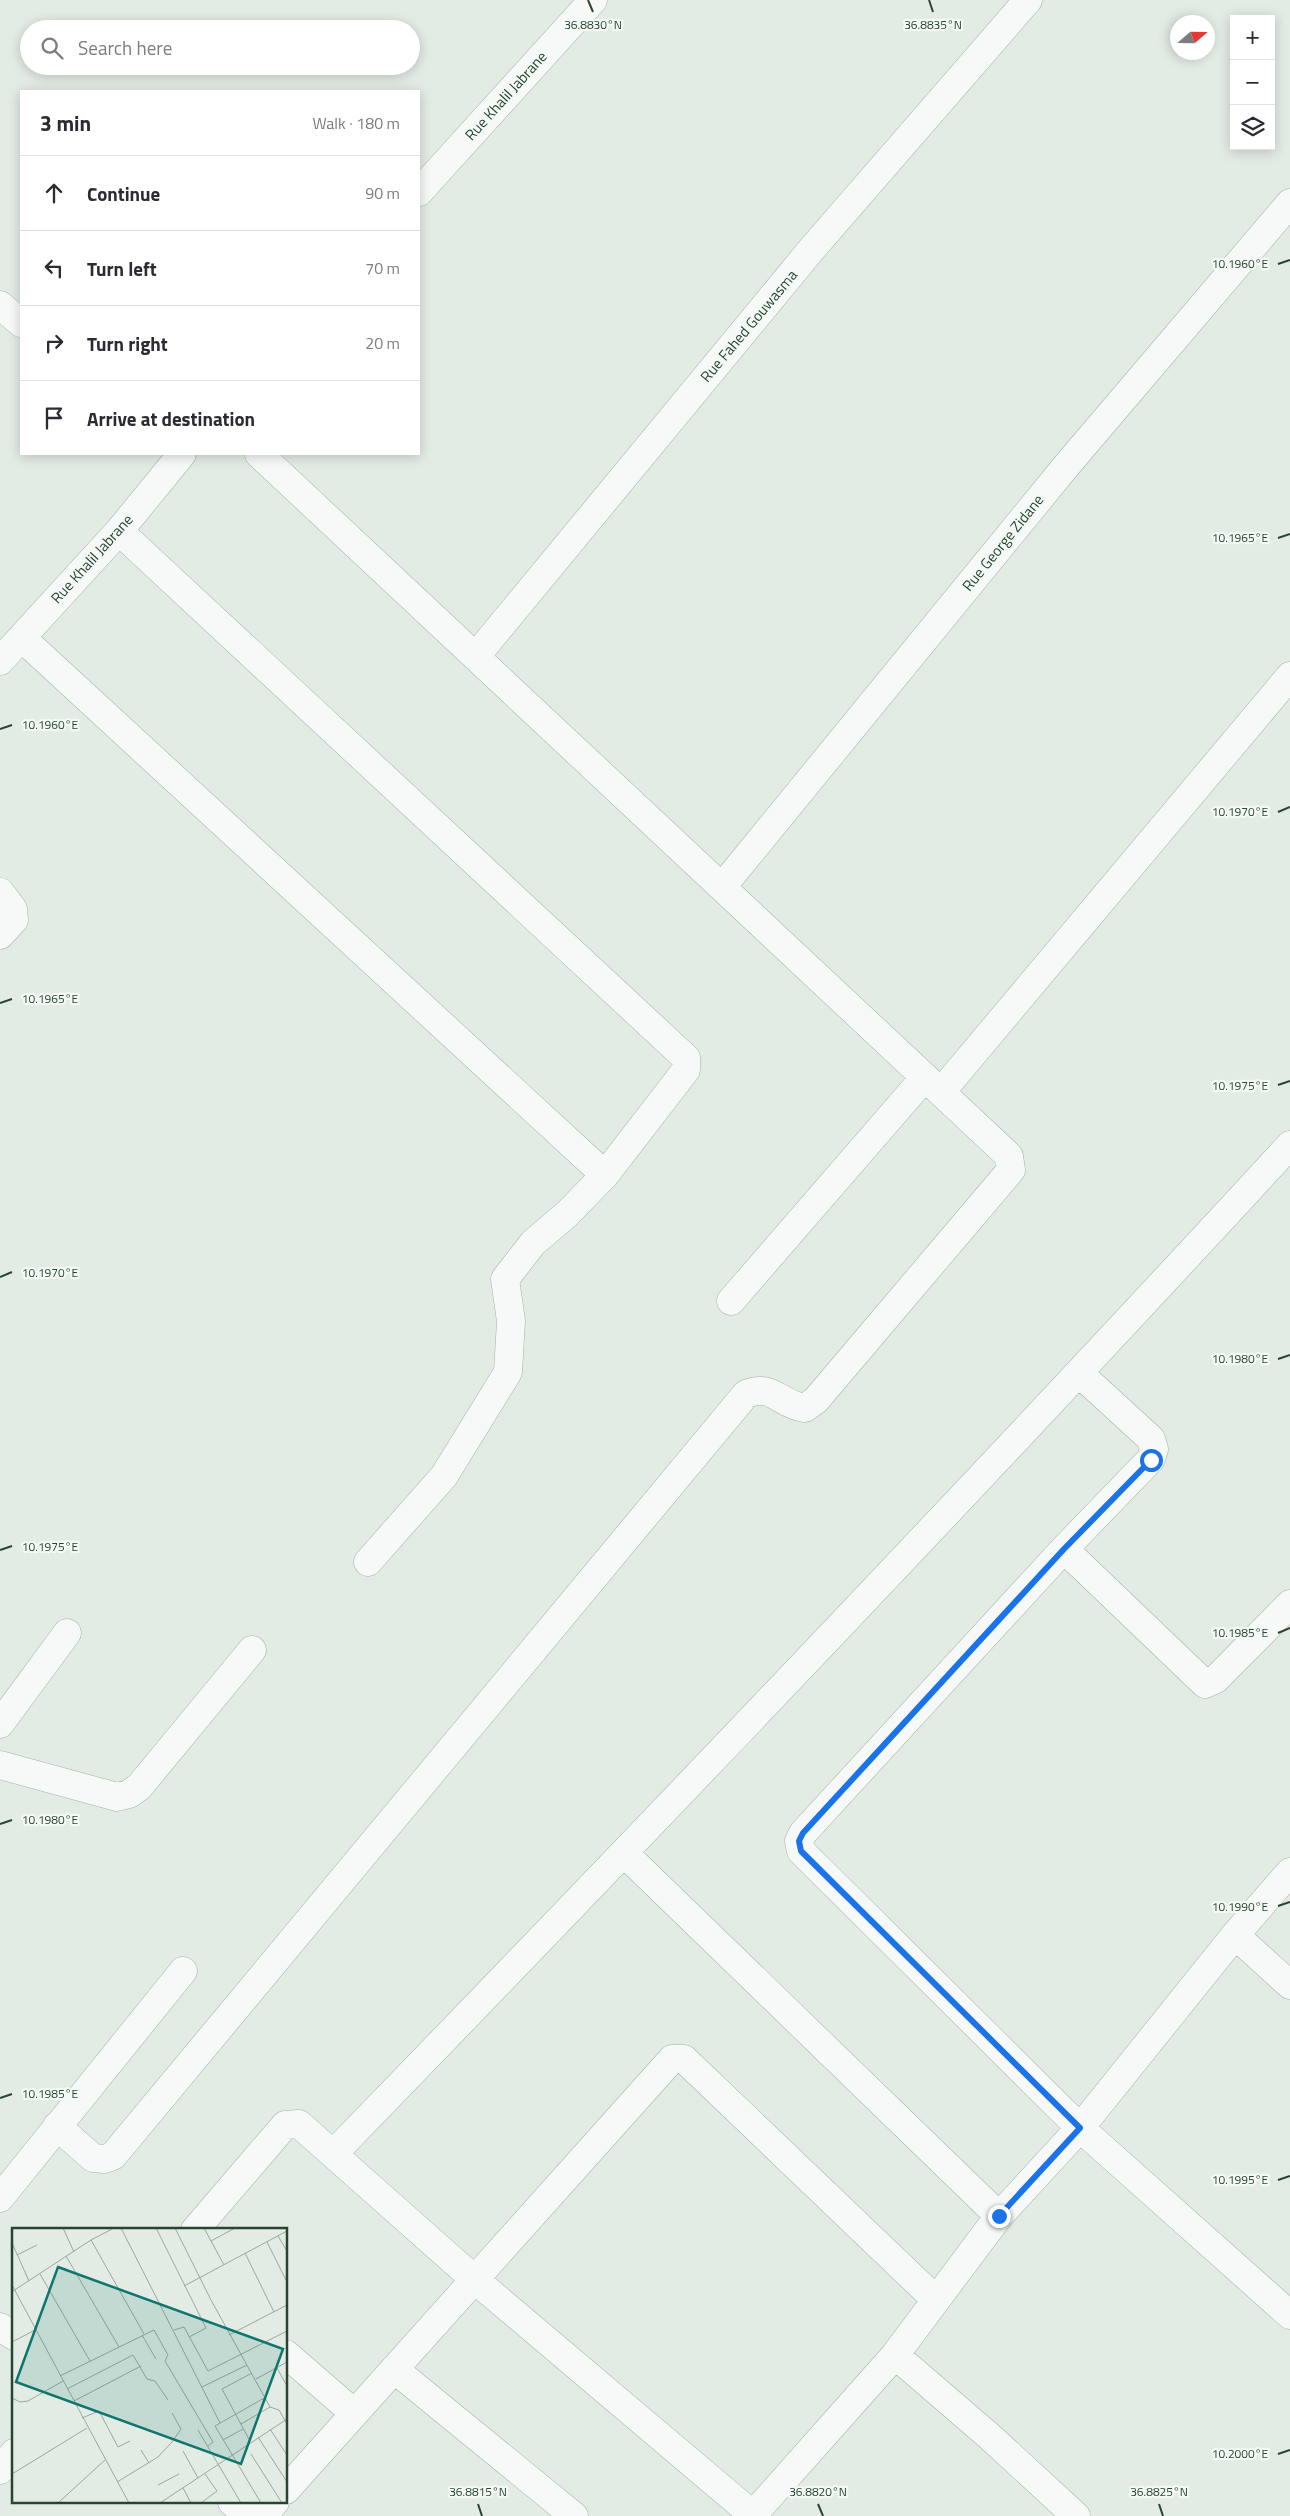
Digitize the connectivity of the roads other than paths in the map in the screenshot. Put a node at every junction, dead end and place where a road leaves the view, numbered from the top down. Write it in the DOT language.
graph roads {
  1 [pos="1028,0"];
  2 [pos="588,2"];
  3 [pos="420,191"];
  4 [pos="1290,203"];
  5 [pos="0,305"];
  6 [pos="20,323"];
  7 [pos="260,455"];
  8 [pos="176,456"];
  9 [pos="119,531"];
  10 [pos="22,638"];
  11 [pos="476,656"];
  12 [pos="0,661"];
  13 [pos="1290,676"];
  14 [pos="722,887"];
  15 [pos="0,892"];
  16 [pos="0,935"];
  17 [pos="933,1085"];
  18 [pos="1290,1145"];
  19 [pos="604,1175"];
  20 [pos="731,1301"];
  21 [pos="1079,1373"];
  22 [pos="1064,1549"];
  23 [pos="368,1562"];
  24 [pos="1290,1604"];
  25 [pos="67,1633"];
  26 [pos="252,1650"];
  27 [pos="0,1724"];
  28 [pos="0,1765"];
  29 [pos="624,1853"];
  30 [pos="1290,1872"];
  31 [pos="1235,1935"];
  32 [pos="184,1971"];
  33 [pos="1290,1984"];
  34 [pos="57,2126"];
  35 [pos="1080,2128"];
  36 [pos="334,2153"];
  37 [pos="0,2198"];
  38 [pos="999,2216"];
  39 [pos="197,2228"];
  40 [pos="474,2280"];
  41 [pos="935,2299"];
  42 [pos="1290,2315"];
  43 [pos="0,2327"];
  44 [pos="12,2335"];
  45 [pos="895,2355"];
  46 [pos="288,2356"];
  47 [pos="394,2369"];
  48 [pos="354,2413"];
  49 [pos="12,2455"];
  50 [pos="0,2470"];
  51 [pos="288,2488"];
  52 [pos="235,2504"];
  53 [pos="273,2504"];
  54 [pos="753,2515"];
  55 [pos="250,2516"];
  56 [pos="263,2516"];
  57 [pos="574,2516"];
  58 [pos="1076,2516"];
  1 -- 11 [label="street, Rue Fahed Gouwasma"];
  2 -- 3 [label="street, Rue Khalil Jabrane"];
  4 -- 14 [label="street, Rue George Zidane"];
  5 -- 6 [label="street"];
  7 -- 11 [label="street"];
  8 -- 9 [label="street, Rue Khalil Jabrane"];
  9 -- 10 [label="street, Rue Khalil Jabrane"];
  9 -- 19 [label="street"];
  10 -- 12 [label="street, Rue Khalil Jabrane"];
  10 -- 19 [label="street"];
  11 -- 14 [label="street"];
  13 -- 17 [label="street"];
  14 -- 17 [label="street"];
  15 -- 16 [label="street"];
  17 -- 20 [label="street"];
  17 -- 34 [label="street"];
  18 -- 21 [label="street"];
  19 -- 23 [label="street"];
  21 -- 22 [label="street"];
  21 -- 29 [label="street"];
  22 -- 24 [label="street"];
  22 -- 35 [label="street"];
  25 -- 27 [label="street"];
  26 -- 28 [label="street"];
  29 -- 36 [label="street"];
  29 -- 38 [label="street"];
  30 -- 31 [label="street"];
  31 -- 33 [label="street"];
  31 -- 35 [label="street"];
  32 -- 34 [label="street"];
  34 -- 37 [label="street"];
  35 -- 38 [label="street"];
  35 -- 42 [label="street"];
  36 -- 39 [label="street"];
  36 -- 40 [label="street"];
  38 -- 41 [label="street"];
  40 -- 41 [label="street"];
  40 -- 47 [label="street"];
  40 -- 54 [label="street"];
  41 -- 45 [label="street"];
  43 -- 44 [label="street"];
  45 -- 54 [label="street"];
  45 -- 58 [label="street"];
  46 -- 48 [label="street"];
  47 -- 48 [label="street"];
  47 -- 57 [label="street"];
  48 -- 51 [label="street"];
  49 -- 50 [label="street"];
  52 -- 55 [label="street"];
  53 -- 56 [label="street"];
}
